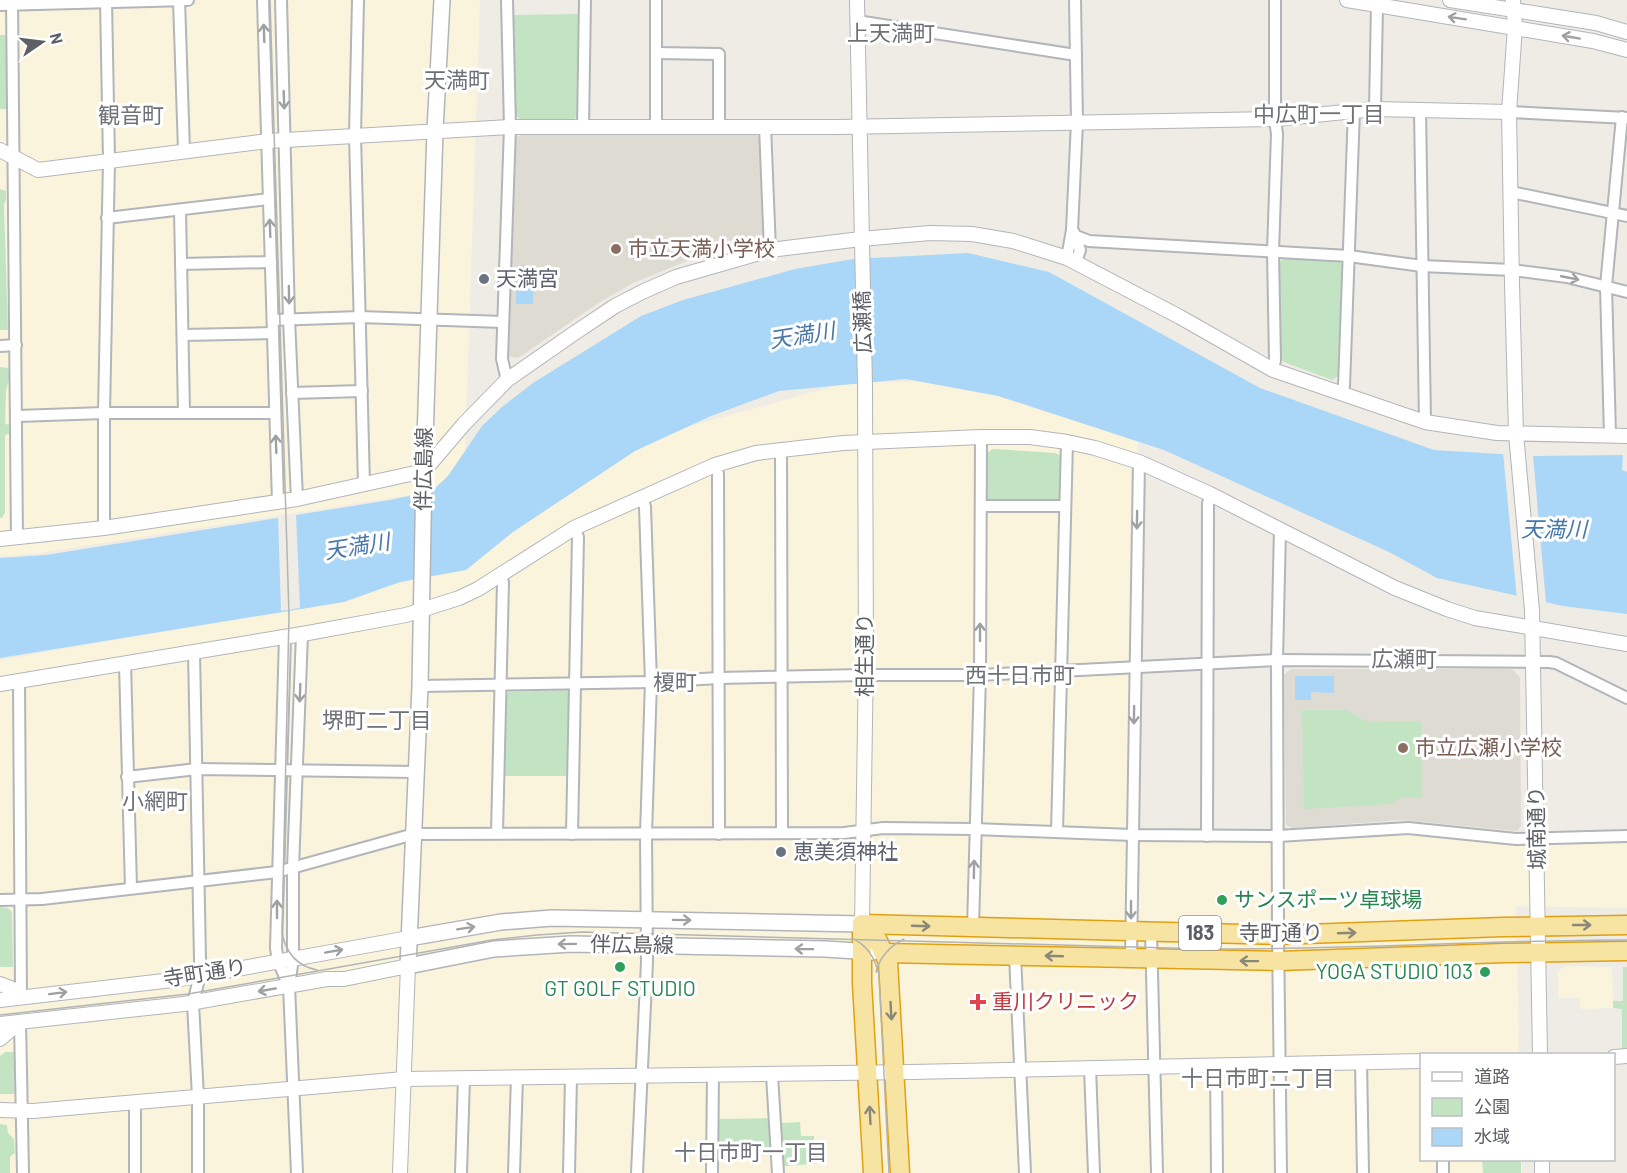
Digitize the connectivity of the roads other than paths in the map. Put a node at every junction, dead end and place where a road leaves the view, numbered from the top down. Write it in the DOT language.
graph roads {
  1 [pos="179,0"];
  2 [pos="188,0"];
  3 [pos="263,0"];
  4 [pos="281,0"];
  5 [pos="358,0"];
  6 [pos="442,0"];
  7 [pos="507,0"];
  8 [pos="585,0"];
  9 [pos="656,0"];
  10 [pos="856,0"];
  11 [pos="1075,0"];
  12 [pos="1275,0"];
  13 [pos="1347,0"];
  14 [pos="1450,0"];
  15 [pos="106,1"];
  16 [pos="12,2"];
  17 [pos="0,4"];
  18 [pos="1377,5"];
  19 [pos="1520,5"];
  20 [pos="857,21"];
  21 [pos="1515,27"];
  22 [pos="1627,32"];
  23 [pos="1627,50"];
  24 [pos="656,53"];
  25 [pos="1076,55"];
  26 [pos="1375,109"];
  27 [pos="1354,110"];
  28 [pos="1420,110"];
  29 [pos="1509,112"];
  30 [pos="1625,117"];
  31 [pos="1275,119"];
  32 [pos="1077,122"];
  33 [pos="719,126"];
  34 [pos="765,126"];
  35 [pos="860,126"];
  36 [pos="510,127"];
  37 [pos="583,127"];
  38 [pos="656,127"];
  39 [pos="435,130"];
  40 [pos="355,135"];
  41 [pos="285,140"];
  42 [pos="268,141"];
  43 [pos="0,150"];
  44 [pos="184,151"];
  45 [pos="14,158"];
  46 [pos="108,160"];
  47 [pos="1510,192"];
  48 [pos="269,199"];
  49 [pos="180,210"];
  50 [pos="1613,213"];
  51 [pos="1627,216"];
  52 [pos="107,218"];
  53 [pos="1072,231"];
  54 [pos="861,239"];
  55 [pos="1089,241"];
  56 [pos="770,250"];
  57 [pos="1273,252"];
  58 [pos="1349,256"];
  59 [pos="1074,257"];
  60 [pos="271,262"];
  61 [pos="181,264"];
  62 [pos="1422,266"];
  63 [pos="1512,270"];
  64 [pos="1606,286"];
  65 [pos="1627,292"];
  66 [pos="360,317"];
  67 [pos="289,319"];
  68 [pos="429,319"];
  69 [pos="273,320"];
  70 [pos="502,322"];
  71 [pos="273,333"];
  72 [pos="183,335"];
  73 [pos="16,345"];
  74 [pos="0,346"];
  75 [pos="1273,370"];
  76 [pos="507,380"];
  77 [pos="865,386"];
  78 [pos="362,391"];
  79 [pos="292,393"];
  80 [pos="1339,393"];
  81 [pos="104,413"];
  82 [pos="184,413"];
  83 [pos="276,413"];
  84 [pos="17,416"];
  85 [pos="1425,422"];
  86 [pos="1516,434"];
  87 [pos="1610,436"];
  88 [pos="1627,436"];
  89 [pos="981,437"];
  90 [pos="865,441"];
  91 [pos="1067,442"];
  92 [pos="781,449"];
  93 [pos="1139,462"];
  94 [pos="715,465"];
  95 [pos="424,471"];
  96 [pos="364,485"];
  97 [pos="1210,494"];
  98 [pos="642,497"];
  99 [pos="297,499"];
  100 [pos="278,502"];
  101 [pos="981,506"];
  102 [pos="1065,506"];
  103 [pos="104,528"];
  104 [pos="574,528"];
  105 [pos="1280,529"];
  106 [pos="17,538"];
  107 [pos="0,539"];
  108 [pos="500,574"];
  109 [pos="422,610"];
  110 [pos="1532,628"];
  111 [pos="302,634"];
  112 [pos="285,637"];
  113 [pos="1627,644"];
  114 [pos="194,652"];
  115 [pos="1277,660"];
  116 [pos="1533,662"];
  117 [pos="125,663"];
  118 [pos="1206,665"];
  119 [pos="1135,668"];
  120 [pos="1060,672"];
  121 [pos="866,675"];
  122 [pos="980,675"];
  123 [pos="783,676"];
  124 [pos="719,678"];
  125 [pos="19,680"];
  126 [pos="575,682"];
  127 [pos="651,682"];
  128 [pos="0,684"];
  129 [pos="501,685"];
  130 [pos="420,686"];
  131 [pos="1627,698"];
  132 [pos="197,769"];
  133 [pos="280,769"];
  134 [pos="298,770"];
  135 [pos="417,772"];
  136 [pos="127,777"];
  137 [pos="975,829"];
  138 [pos="863,830"];
  139 [pos="1057,832"];
  140 [pos="497,833"];
  141 [pos="782,833"];
  142 [pos="414,834"];
  143 [pos="572,834"];
  144 [pos="646,834"];
  145 [pos="719,834"];
  146 [pos="1132,835"];
  147 [pos="1207,836"];
  148 [pos="1278,836"];
  149 [pos="1627,836"];
  150 [pos="1537,839"];
  151 [pos="293,868"];
  152 [pos="277,872"];
  153 [pos="199,880"];
  154 [pos="131,888"];
  155 [pos="0,900"];
  156 [pos="20,900"];
  157 [pos="646,919"];
  158 [pos="862,924"];
  159 [pos="1627,925"];
  160 [pos="1538,926"];
  161 [pos="974,928"];
  162 [pos="1131,932"];
  163 [pos="1151,932"];
  164 [pos="1278,935"];
  165 [pos="409,938"];
  166 [pos="646,945"];
  167 [pos="1627,951"];
  168 [pos="862,952"];
  169 [pos="1538,952"];
  170 [pos="885,953"];
  171 [pos="1015,955"];
  172 [pos="293,958"];
  173 [pos="1131,958"];
  174 [pos="1152,958"];
  175 [pos="278,960"];
  176 [pos="1279,962"];
  177 [pos="408,966"];
  178 [pos="200,975"];
  179 [pos="0,984"];
  180 [pos="289,986"];
  181 [pos="21,997"];
  182 [pos="0,1000"];
  183 [pos="194,1003"];
  184 [pos="20,1022"];
  185 [pos="0,1024"];
  186 [pos="0,1039"];
  187 [pos="1540,1053"];
  188 [pos="1420,1061"];
  189 [pos="1361,1062"];
  190 [pos="1279,1064"];
  191 [pos="1216,1065"];
  192 [pos="1154,1067"];
  193 [pos="1090,1068"];
  194 [pos="1020,1070"];
  195 [pos="894,1072"];
  196 [pos="868,1073"];
  197 [pos="713,1075"];
  198 [pos="772,1075"];
  199 [pos="642,1076"];
  200 [pos="518,1077"];
  201 [pos="571,1077"];
  202 [pos="464,1078"];
  203 [pos="404,1079"];
  204 [pos="294,1087"];
  205 [pos="198,1096"];
  206 [pos="135,1102"];
  207 [pos="0,1110"];
  208 [pos="22,1111"];
  209 [pos="23,1173"];
  210 [pos="135,1173"];
  211 [pos="198,1173"];
  212 [pos="297,1173"];
  213 [pos="400,1173"];
  214 [pos="461,1173"];
  215 [pos="514,1173"];
  216 [pos="569,1173"];
  217 [pos="637,1173"];
  218 [pos="712,1173"];
  219 [pos="778,1173"];
  220 [pos="873,1173"];
  221 [pos="900,1173"];
  222 [pos="1025,1173"];
  223 [pos="1094,1173"];
  224 [pos="1157,1173"];
  225 [pos="1217,1173"];
  226 [pos="1281,1173"];
  227 [pos="1363,1173"];
  1 -- 2 [label="street"];
  1 -- 15 [label="street"];
  1 -- 44 [label="street"];
  42 -- 3 [label="street, one-way"];
  4 -- 41 [label="street, one-way"];
  5 -- 40 [label="street"];
  6 -- 39 [label="main road, 伴広島線"];
  7 -- 36 [label="street"];
  8 -- 37 [label="street"];
  9 -- 24 [label="street"];
  10 -- 20 [label="street, 広瀬橋"];
  11 -- 25 [label="street"];
  12 -- 31 [label="street"];
  13 -- 18 [label="street"];
  14 -- 19 [label="street"];
  15 -- 16 [label="street"];
  15 -- 46 [label="street"];
  16 -- 17 [label="street"];
  16 -- 45 [label="street"];
  21 -- 18 [label="street, one-way"];
  18 -- 26 [label="street"];
  19 -- 21 [label="street, 城南通り"];
  19 -- 22 [label="street"];
  20 -- 25 [label="street"];
  20 -- 35 [label="street, 広瀬橋"];
  23 -- 21 [label="street, one-way"];
  21 -- 29 [label="street, 城南通り"];
  24 -- 33 [label="street"];
  24 -- 38 [label="street"];
  25 -- 32 [label="street"];
  26 -- 27 [label="street"];
  26 -- 28 [label="street"];
  27 -- 31 [label="street"];
  27 -- 58 [label="street"];
  28 -- 29 [label="street"];
  28 -- 62 [label="street"];
  29 -- 30 [label="street"];
  29 -- 47 [label="street, 城南通り"];
  30 -- 50 [label="street"];
  31 -- 32 [label="street"];
  31 -- 57 [label="street"];
  32 -- 35 [label="street"];
  32 -- 53 [label="street"];
  33 -- 34 [label="street"];
  33 -- 38 [label="street"];
  34 -- 35 [label="street"];
  34 -- 56 [label="street"];
  35 -- 54 [label="street, 広瀬橋"];
  36 -- 37 [label="street"];
  36 -- 39 [label="street"];
  36 -- 70 [label="street"];
  37 -- 38 [label="street"];
  39 -- 40 [label="street"];
  39 -- 68 [label="main road, 伴広島線"];
  40 -- 41 [label="street"];
  40 -- 66 [label="street"];
  41 -- 42 [label="street"];
  41 -- 67 [label="street, one-way"];
  42 -- 44 [label="street"];
  42 -- 48 [label="street"];
  43 -- 45 [label="street"];
  44 -- 46 [label="street"];
  45 -- 46 [label="street"];
  45 -- 73 [label="street"];
  46 -- 52 [label="street"];
  47 -- 50 [label="street"];
  47 -- 63 [label="street, 城南通り"];
  48 -- 49 [label="street"];
  60 -- 48 [label="street, one-way"];
  49 -- 52 [label="street"];
  49 -- 61 [label="street"];
  50 -- 51 [label="street"];
  50 -- 64 [label="street"];
  52 -- 81 [label="street"];
  53 -- 55 [label="street"];
  53 -- 59 [label="street"];
  54 -- 56 [label="street"];
  54 -- 59 [label="street"];
  54 -- 77 [label="street, 広瀬橋"];
  55 -- 57 [label="street"];
  55 -- 59 [label="street"];
  56 -- 76 [label="street"];
  57 -- 58 [label="street"];
  57 -- 75 [label="street"];
  58 -- 62 [label="street"];
  58 -- 80 [label="street"];
  59 -- 75 [label="street"];
  60 -- 61 [label="street"];
  60 -- 69 [label="street"];
  61 -- 72 [label="street"];
  62 -- 63 [label="street"];
  62 -- 85 [label="street"];
  63 -- 64 [label="street, one-way"];
  63 -- 86 [label="street, 城南通り"];
  64 -- 65 [label="street"];
  64 -- 87 [label="street"];
  66 -- 67 [label="street"];
  66 -- 68 [label="street"];
  66 -- 78 [label="street"];
  67 -- 69 [label="street"];
  67 -- 79 [label="street"];
  68 -- 70 [label="street"];
  68 -- 95 [label="main road, 伴広島線"];
  69 -- 71 [label="street"];
  70 -- 76 [label="street"];
  71 -- 72 [label="street"];
  71 -- 83 [label="street"];
  72 -- 82 [label="street"];
  73 -- 74 [label="street"];
  73 -- 84 [label="street"];
  75 -- 80 [label="street"];
  76 -- 95 [label="street"];
  77 -- 90 [label="street, 相生通り"];
  78 -- 79 [label="street"];
  78 -- 96 [label="street"];
  79 -- 99 [label="street"];
  80 -- 85 [label="street"];
  81 -- 82 [label="street"];
  81 -- 84 [label="street"];
  81 -- 103 [label="street"];
  82 -- 83 [label="street"];
  100 -- 83 [label="street, one-way"];
  84 -- 106 [label="street"];
  85 -- 86 [label="street"];
  86 -- 87 [label="street"];
  86 -- 110 [label="street, 城南通り"];
  87 -- 88 [label="street"];
  89 -- 90 [label="street"];
  89 -- 91 [label="street"];
  89 -- 101 [label="street"];
  90 -- 92 [label="street"];
  90 -- 121 [label="street, 相生通り"];
  91 -- 93 [label="street"];
  91 -- 102 [label="street"];
  92 -- 94 [label="street"];
  92 -- 123 [label="street"];
  93 -- 97 [label="street"];
  93 -- 119 [label="street, one-way"];
  94 -- 98 [label="street"];
  94 -- 124 [label="street"];
  95 -- 96 [label="street"];
  95 -- 109 [label="main road, 伴広島線"];
  96 -- 99 [label="street"];
  97 -- 105 [label="street"];
  97 -- 118 [label="street"];
  98 -- 104 [label="street"];
  98 -- 127 [label="street"];
  99 -- 100 [label="street"];
  100 -- 103 [label="street"];
  101 -- 102 [label="street"];
  122 -- 101 [label="street, one-way"];
  102 -- 120 [label="street"];
  103 -- 106 [label="street"];
  104 -- 108 [label="street"];
  104 -- 126 [label="street"];
  105 -- 110 [label="street"];
  105 -- 115 [label="street"];
  106 -- 107 [label="street"];
  108 -- 109 [label="street"];
  108 -- 129 [label="street"];
  109 -- 111 [label="street"];
  109 -- 130 [label="main road, 伴広島線"];
  110 -- 113 [label="street"];
  110 -- 116 [label="street, 城南通り"];
  111 -- 112 [label="street"];
  111 -- 134 [label="street, one-way"];
  112 -- 114 [label="street"];
  112 -- 133 [label="street"];
  114 -- 117 [label="street"];
  114 -- 132 [label="street"];
  115 -- 116 [label="street"];
  115 -- 118 [label="street"];
  115 -- 148 [label="street"];
  116 -- 131 [label="street"];
  116 -- 150 [label="street, 城南通り"];
  117 -- 125 [label="street"];
  117 -- 136 [label="street"];
  118 -- 119 [label="street"];
  118 -- 147 [label="street"];
  119 -- 120 [label="street"];
  119 -- 146 [label="street, one-way"];
  120 -- 122 [label="street"];
  120 -- 139 [label="street"];
  121 -- 122 [label="street"];
  121 -- 123 [label="street"];
  121 -- 138 [label="street, 相生通り"];
  122 -- 137 [label="street"];
  123 -- 124 [label="street"];
  123 -- 141 [label="street"];
  124 -- 127 [label="street"];
  124 -- 145 [label="street"];
  125 -- 128 [label="street"];
  125 -- 156 [label="street"];
  126 -- 127 [label="street"];
  126 -- 129 [label="street"];
  126 -- 143 [label="street"];
  127 -- 144 [label="street"];
  129 -- 130 [label="street"];
  129 -- 140 [label="street"];
  130 -- 135 [label="main road, 伴広島線"];
  132 -- 133 [label="street"];
  132 -- 136 [label="street"];
  132 -- 153 [label="street"];
  133 -- 134 [label="street"];
  133 -- 152 [label="street"];
  134 -- 135 [label="street"];
  134 -- 151 [label="street"];
  135 -- 142 [label="main road, 伴広島線"];
  136 -- 154 [label="street"];
  137 -- 138 [label="street"];
  137 -- 139 [label="street"];
  161 -- 137 [label="street, one-way"];
  138 -- 141 [label="street"];
  138 -- 158 [label="street, 相生通り"];
  139 -- 146 [label="street"];
  140 -- 142 [label="street"];
  140 -- 143 [label="street"];
  141 -- 145 [label="street"];
  142 -- 151 [label="street"];
  142 -- 165 [label="main road, 伴広島線"];
  143 -- 144 [label="street"];
  144 -- 145 [label="street"];
  144 -- 157 [label="street"];
  146 -- 147 [label="street"];
  146 -- 162 [label="street, one-way"];
  147 -- 148 [label="street"];
  148 -- 150 [label="street"];
  148 -- 164 [label="street"];
  149 -- 150 [label="street"];
  150 -- 160 [label="street, 城南通り"];
  151 -- 152 [label="street"];
  151 -- 172 [label="street"];
  152 -- 153 [label="street"];
  175 -- 152 [label="street, one-way"];
  153 -- 154 [label="street"];
  153 -- 178 [label="street"];
  154 -- 156 [label="street"];
  155 -- 156 [label="street"];
  156 -- 181 [label="street"];
  157 -- 158 [label="main road, 伴広島線, one-way"];
  165 -- 157 [label="main road, 伴広島線, one-way"];
  157 -- 166 [label="street"];
  158 -- 161 [label="highway, 寺町通り / 183, one-way"];
  158 -- 168 [label="highway, 相生通り"];
  158 -- 170 [label="highway"];
  160 -- 159 [label="highway, 寺町通り / 183, one-way"];
  164 -- 160 [label="highway, 寺町通り / 183, one-way"];
  160 -- 169 [label="street, 城南通り"];
  161 -- 162 [label="highway, 寺町通り / 183"];
  162 -- 163 [label="highway, 寺町通り / 183"];
  162 -- 173 [label="street"];
  163 -- 164 [label="highway, 寺町通り / 183"];
  163 -- 174 [label="street"];
  164 -- 176 [label="street"];
  172 -- 165 [label="street, 寺町通り, one-way"];
  165 -- 177 [label="main road, 伴広島線"];
  168 -- 166 [label="main road, 伴広島線, one-way"];
  166 -- 177 [label="main road, 伴広島線, one-way"];
  166 -- 199 [label="street"];
  167 -- 169 [label="highway, 寺町通り / 183"];
  168 -- 170 [label="main road, 伴広島線"];
  168 -- 196 [label="highway, 相生通り"];
  169 -- 176 [label="highway, 寺町通り / 183"];
  169 -- 187 [label="street, 城南通り"];
  170 -- 171 [label="highway, 寺町通り / 183"];
  170 -- 195 [label="highway, one-way"];
  173 -- 171 [label="highway, 寺町通り / 183, one-way"];
  171 -- 194 [label="street"];
  172 -- 175 [label="street, 寺町通り"];
  172 -- 180 [label="street"];
  173 -- 174 [label="highway, 寺町通り / 183"];
  176 -- 174 [label="highway, 寺町通り / 183, one-way"];
  174 -- 192 [label="street"];
  175 -- 178 [label="street, 寺町通り"];
  175 -- 180 [label="street"];
  176 -- 190 [label="street"];
  177 -- 180 [label="street, 寺町通り"];
  177 -- 203 [label="street"];
  181 -- 178 [label="street, 寺町通り, one-way"];
  178 -- 183 [label="street"];
  179 -- 181 [label="street"];
  180 -- 183 [label="street, 寺町通り, one-way"];
  180 -- 204 [label="street"];
  181 -- 182 [label="street, 寺町通り"];
  183 -- 184 [label="street, 寺町通り"];
  183 -- 205 [label="street"];
  184 -- 185 [label="street, 寺町通り"];
  184 -- 186 [label="street"];
  184 -- 208 [label="street"];
  188 -- 189 [label="street"];
  189 -- 190 [label="street"];
  189 -- 227 [label="street"];
  190 -- 191 [label="street"];
  190 -- 226 [label="street"];
  191 -- 192 [label="street"];
  191 -- 225 [label="street"];
  192 -- 193 [label="street"];
  192 -- 224 [label="street"];
  193 -- 194 [label="street"];
  193 -- 223 [label="street"];
  194 -- 195 [label="street"];
  194 -- 222 [label="street"];
  195 -- 196 [label="street"];
  195 -- 221 [label="highway"];
  196 -- 198 [label="street"];
  220 -- 196 [label="highway, 相生通り, one-way"];
  197 -- 198 [label="street"];
  197 -- 199 [label="street"];
  197 -- 218 [label="street"];
  198 -- 219 [label="street"];
  199 -- 201 [label="street"];
  199 -- 217 [label="street"];
  200 -- 201 [label="street"];
  200 -- 202 [label="street"];
  200 -- 215 [label="street"];
  201 -- 216 [label="street"];
  202 -- 203 [label="street"];
  202 -- 214 [label="street"];
  203 -- 204 [label="street"];
  203 -- 213 [label="street"];
  204 -- 205 [label="street"];
  204 -- 212 [label="street"];
  205 -- 206 [label="street"];
  205 -- 211 [label="street"];
  206 -- 208 [label="street"];
  206 -- 210 [label="street"];
  207 -- 208 [label="street"];
  208 -- 209 [label="street"];
}
